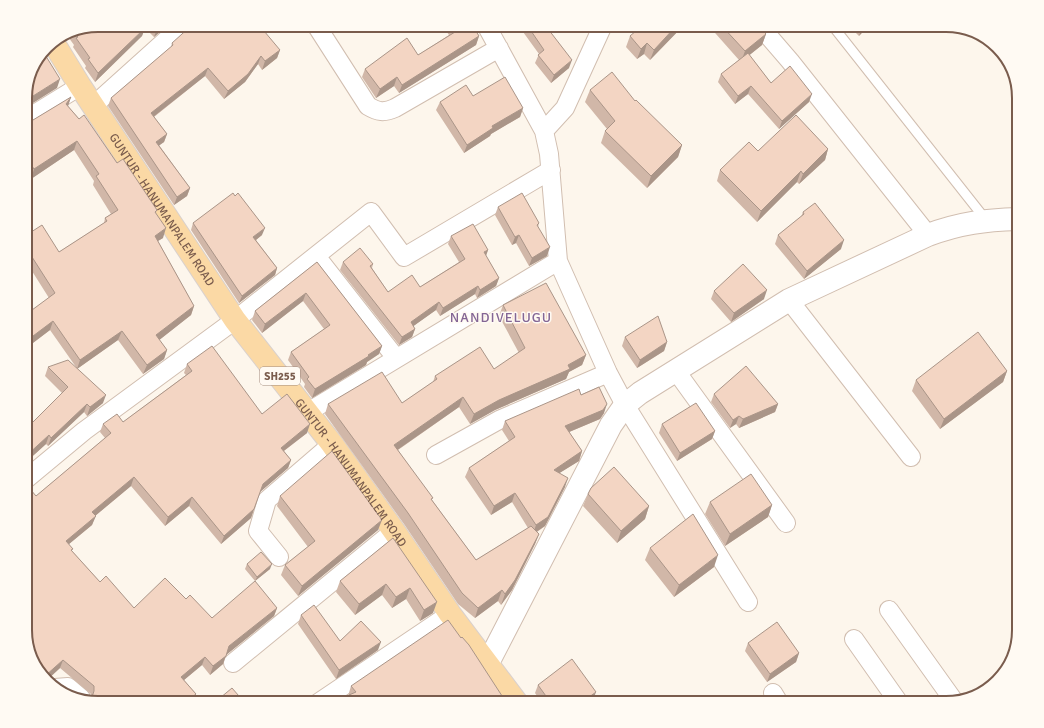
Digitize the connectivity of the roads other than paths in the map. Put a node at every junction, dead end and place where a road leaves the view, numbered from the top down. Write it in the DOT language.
graph roads {
  1 [pos="175,32"];
  2 [pos="320,32"];
  3 [pos="490,32"];
  4 [pos="600,32"];
  5 [pos="765,32"];
  6 [pos="838,32"];
  7 [pos="56,47"];
  8 [pos="499,48"];
  9 [pos="80,86"];
  10 [pos="93,106"];
  11 [pos="32,116"];
  12 [pos="544,131"];
  13 [pos="551,170"];
  14 [pos="1012,219"];
  15 [pos="986,220"];
  16 [pos="928,235"];
  17 [pos="316,256"];
  18 [pos="558,261"];
  19 [pos="789,300"];
  20 [pos="235,320"];
  21 [pos="396,358"];
  22 [pos="676,371"];
  23 [pos="608,373"];
  24 [pos="625,405"];
  25 [pos="308,412"];
  26 [pos="332,444"];
  27 [pos="436,455"];
  28 [pos="911,457"];
  29 [pos="32,474"];
  30 [pos="786,523"];
  31 [pos="394,531"];
  32 [pos="279,557"];
  33 [pos="748,602"];
  34 [pos="889,610"];
  35 [pos="450,614"];
  36 [pos="854,639"];
  37 [pos="233,663"];
  38 [pos="488,663"];
  39 [pos="950,695"];
  40 [pos="328,696"];
  41 [pos="511,696"];
  42 [pos="894,696"];
  1 -- 10 [label="street"];
  2 -- 8 [label="street"];
  3 -- 8 [label="street"];
  4 -- 12 [label="street"];
  5 -- 16 [label="street"];
  6 -- 15 [label="lane"];
  7 -- 9 [label="main road, GUNTUR - HANUMANPALEM ROAD / SH255"];
  8 -- 12 [label="street"];
  9 -- 10 [label="main road, GUNTUR - HANUMANPALEM ROAD / SH255"];
  9 -- 11 [label="street"];
  10 -- 20 [label="main road, GUNTUR - HANUMANPALEM ROAD / SH255"];
  12 -- 13 [label="street"];
  13 -- 17 [label="street"];
  13 -- 18 [label="street"];
  14 -- 15 [label="street"];
  15 -- 16 [label="street"];
  16 -- 19 [label="street"];
  17 -- 20 [label="street"];
  17 -- 21 [label="street"];
  18 -- 21 [label="street"];
  18 -- 23 [label="street"];
  19 -- 22 [label="street"];
  19 -- 28 [label="street"];
  20 -- 25 [label="main road, GUNTUR - HANUMANPALEM ROAD / SH255"];
  20 -- 29 [label="street"];
  21 -- 25 [label="street"];
  22 -- 24 [label="street"];
  22 -- 30 [label="street"];
  23 -- 24 [label="street"];
  23 -- 27 [label="street"];
  24 -- 33 [label="street"];
  24 -- 38 [label="street"];
  25 -- 26 [label="main road, GUNTUR - HANUMANPALEM ROAD / SH255"];
  26 -- 31 [label="main road, GUNTUR - HANUMANPALEM ROAD / SH255"];
  26 -- 32 [label="street"];
  31 -- 35 [label="main road, GUNTUR - HANUMANPALEM ROAD / SH255"];
  31 -- 37 [label="street"];
  34 -- 39 [label="street"];
  35 -- 38 [label="main road, GUNTUR - HANUMANPALEM ROAD / SH255"];
  35 -- 40 [label="street"];
  36 -- 42 [label="street"];
  38 -- 41 [label="main road, GUNTUR - HANUMANPALEM ROAD / SH255"];
}
